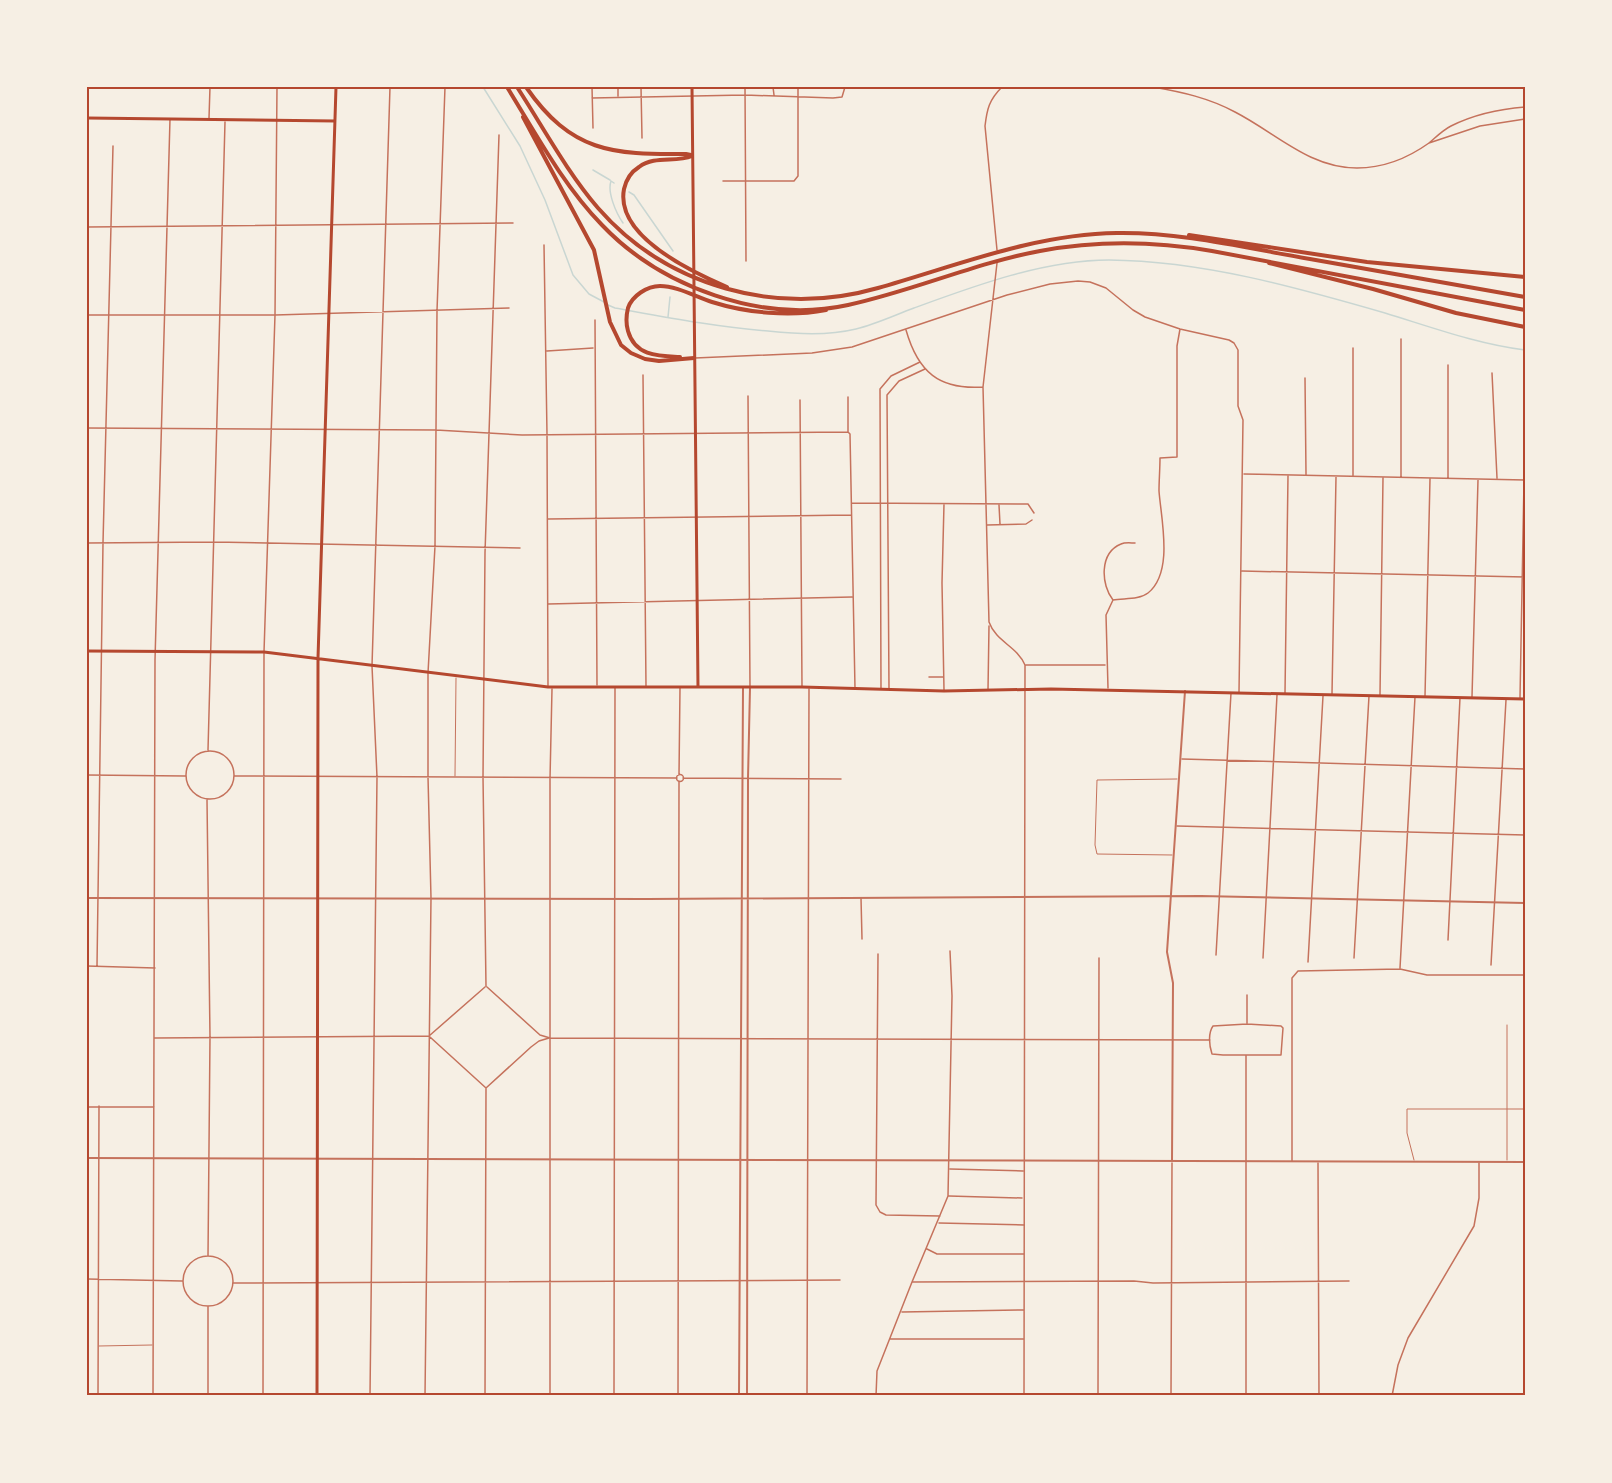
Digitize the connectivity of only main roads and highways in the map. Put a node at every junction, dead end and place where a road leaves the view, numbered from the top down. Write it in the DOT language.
graph roads {
  1 [pos="336,87"];
  2 [pos="507,87"];
  3 [pos="518,87"];
  4 [pos="526,87"];
  5 [pos="692,87"];
  6 [pos="87,118"];
  7 [pos="335,121"];
  8 [pos="692,156"];
  9 [pos="1145,234"];
  10 [pos="1245,257"];
  11 [pos="1525,277"];
  12 [pos="741,293"];
  13 [pos="1525,297"];
  14 [pos="844,306"];
  15 [pos="1525,310"];
  16 [pos="1525,327"];
  17 [pos="694,358"];
  18 [pos="87,651"];
  19 [pos="318,658"];
  20 [pos="698,687"];
  21 [pos="1525,699"];
  22 [pos="317,1396"];
  1 -- 7 [label="main road"];
  2 -- 14 [label="highway"];
  2 -- 17 [label="highway"];
  3 -- 12 [label="highway"];
  4 -- 8 [label="highway"];
  5 -- 8 [label="main road"];
  6 -- 7 [label="main road"];
  7 -- 19 [label="main road"];
  8 -- 12 [label="highway"];
  8 -- 17 [label="main road"];
  9 -- 11 [label="highway"];
  9 -- 12 [label="highway"];
  9 -- 13 [label="highway"];
  10 -- 14 [label="highway"];
  10 -- 15 [label="highway"];
  10 -- 16 [label="highway"];
  14 -- 17 [label="highway"];
  17 -- 20 [label="main road"];
  18 -- 19 [label="main road"];
  19 -- 20 [label="main road"];
  19 -- 22 [label="main road"];
  20 -- 21 [label="main road"];
}
